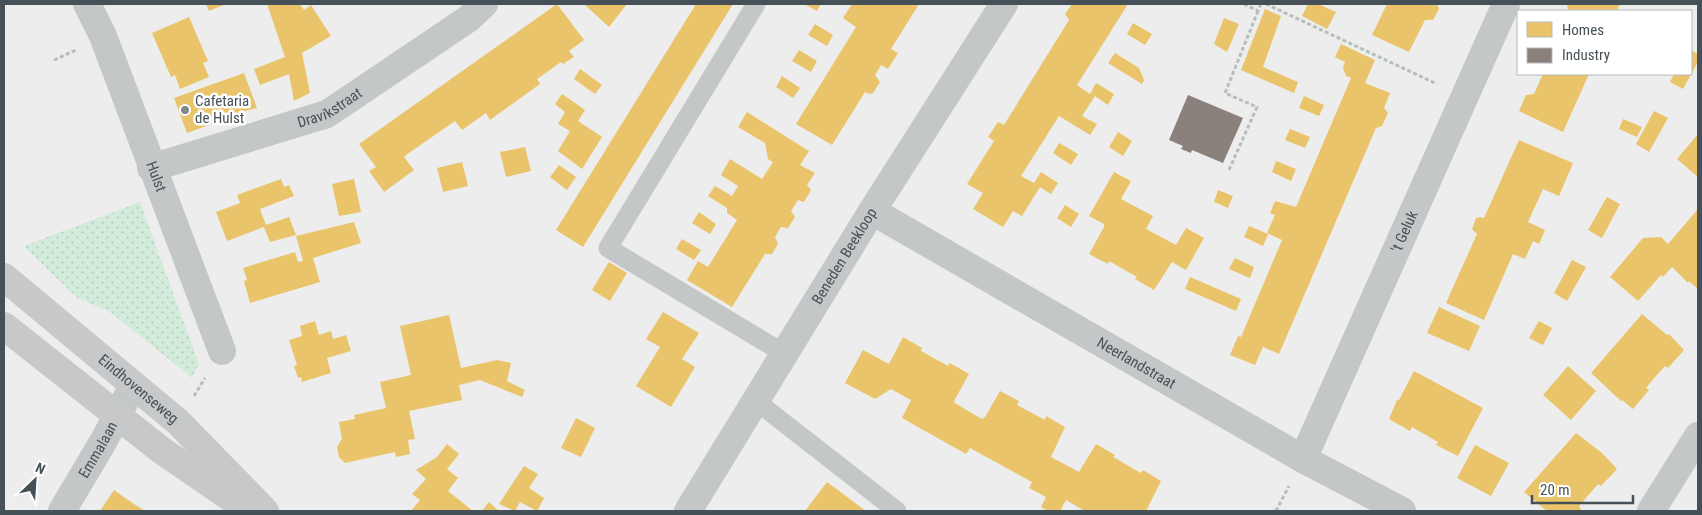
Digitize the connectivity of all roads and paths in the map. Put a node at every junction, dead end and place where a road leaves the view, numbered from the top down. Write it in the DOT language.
graph roads {
  1 [pos="87,4"];
  2 [pos="484,4"];
  3 [pos="756,4"];
  4 [pos="1004,4"];
  5 [pos="1244,4"];
  6 [pos="1261,4"];
  7 [pos="1266,4"];
  8 [pos="1506,4"];
  9 [pos="1258,11"];
  10 [pos="1464,98"];
  11 [pos="151,168"];
  12 [pos="1229,170"];
  13 [pos="872,211"];
  14 [pos="4,277"];
  15 [pos="4,326"];
  16 [pos="222,351"];
  17 [pos="785,354"];
  18 [pos="133,386"];
  19 [pos="756,400"];
  20 [pos="118,416"];
  21 [pos="1698,436"];
  22 [pos="1303,459"];
  23 [pos="62,511"];
  24 [pos="251,511"];
  25 [pos="265,511"];
  26 [pos="688,511"];
  27 [pos="897,511"];
  28 [pos="1402,511"];
  29 [pos="1651,511"];
  1 -- 11 [label="street, Hulst"];
  2 -- 11 [label="street, Dravikstraat"];
  3 -- 17 [label="lane"];
  4 -- 13 [label="street, Beneden Beekloop"];
  5 -- 9 [label="path"];
  6 -- 9 [label="path"];
  7 -- 10 [label="path"];
  8 -- 10 [label="street, 't Geluk"];
  9 -- 12 [label="path"];
  10 -- 22 [label="street, 't Geluk"];
  11 -- 16 [label="street, Hulst"];
  13 -- 17 [label="street, Beneden Beekloop"];
  13 -- 22 [label="street, Neerlandstraat"];
  14 -- 18 [label="main road, Eindhovenseweg"];
  15 -- 20 [label="main road"];
  17 -- 19 [label="street, Beneden Beekloop"];
  18 -- 20 [label="street, Emmalaan"];
  18 -- 25 [label="main road, Eindhovenseweg"];
  19 -- 26 [label="street, Beneden Beekloop"];
  19 -- 27 [label="lane"];
  20 -- 23 [label="street, Emmalaan"];
  20 -- 24 [label="main road"];
  21 -- 29 [label="street"];
  22 -- 28 [label="street, Neerlandstraat"];
}
